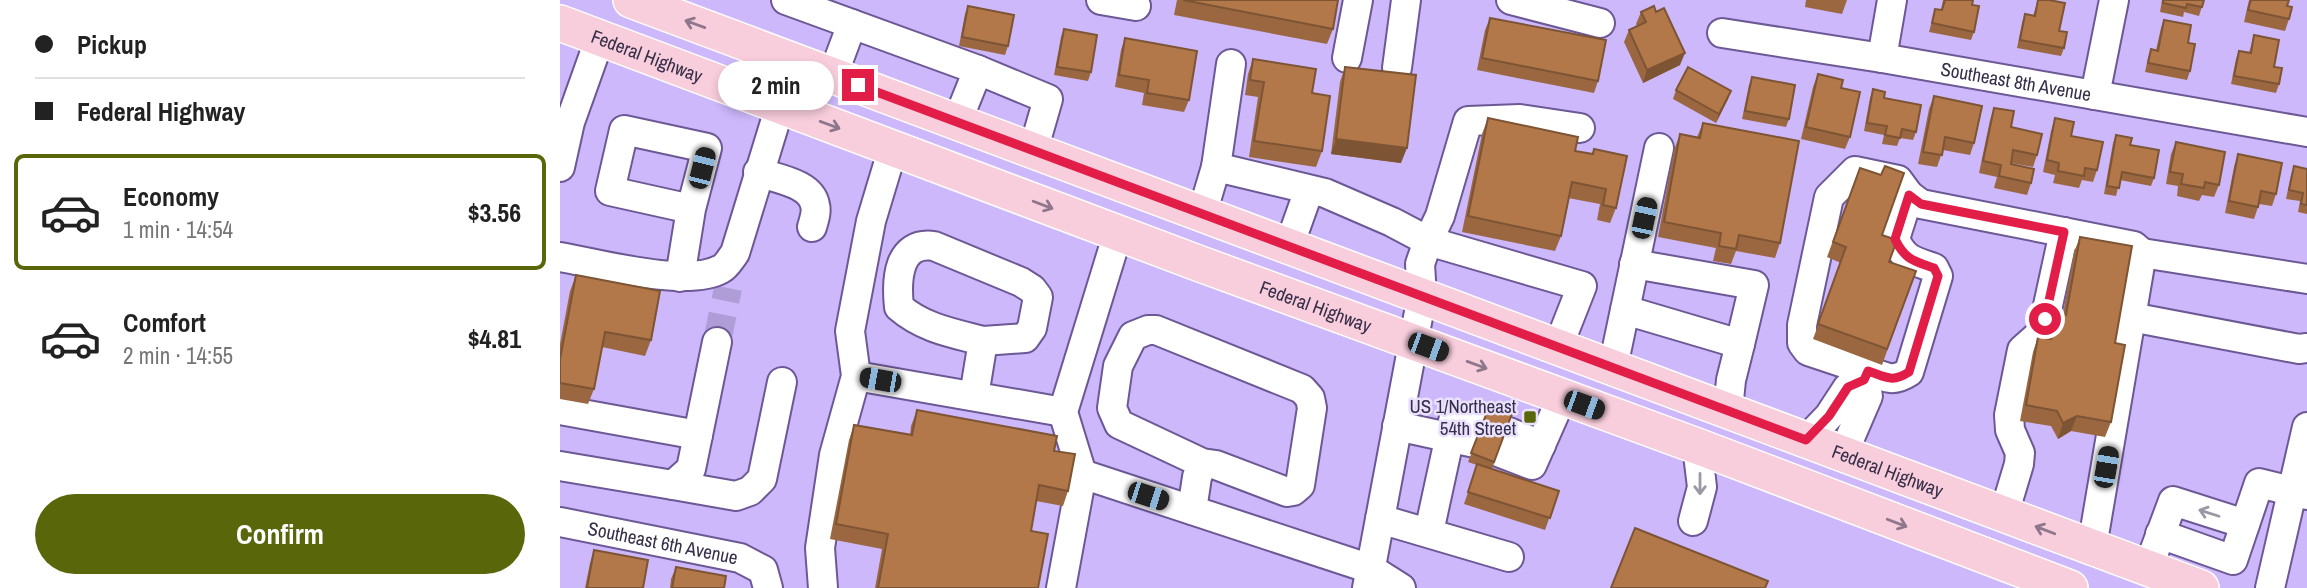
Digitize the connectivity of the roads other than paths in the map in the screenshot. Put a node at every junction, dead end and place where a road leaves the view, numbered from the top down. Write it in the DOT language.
graph roads {
  1 [pos="786,0"];
  2 [pos="1101,0"];
  3 [pos="1358,0"];
  4 [pos="1406,0"];
  5 [pos="1511,0"];
  6 [pos="1892,0"];
  7 [pos="2114,0"];
  8 [pos="637,1"];
  9 [pos="1136,6"];
  10 [pos="560,23"];
  11 [pos="1600,23"];
  12 [pos="852,24"];
  13 [pos="1722,33"];
  14 [pos="600,38"];
  15 [pos="1347,58"];
  16 [pos="1882,58"];
  17 [pos="1231,64"];
  18 [pos="1397,68"];
  19 [pos="978,70"];
  20 [pos="833,75"];
  21 [pos="2095,95"];
  22 [pos="780,106"];
  23 [pos="972,128"];
  24 [pos="1580,128"];
  25 [pos="2307,132"];
  26 [pos="893,148"];
  27 [pos="1659,148"];
  28 [pos="1033,150"];
  29 [pos="560,167"];
  30 [pos="1216,167"];
  31 [pos="758,173"];
  32 [pos="1309,190"];
  33 [pos="1909,195"];
  34 [pos="691,209"];
  35 [pos="1202,214"];
  36 [pos="812,227"];
  37 [pos="2064,232"];
  38 [pos="1118,233"];
  39 [pos="1429,241"];
  40 [pos="1289,246"];
  41 [pos="736,253"];
  42 [pos="2142,253"];
  43 [pos="560,257"];
  44 [pos="1634,264"];
  45 [pos="680,277"];
  46 [pos="2307,279"];
  47 [pos="728,288"];
  48 [pos="1422,296"];
  49 [pos="1625,310"];
  50 [pos="2131,317"];
  51 [pos="983,341"];
  52 [pos="717,342"];
  53 [pos="1413,342"];
  54 [pos="1740,344"];
  55 [pos="1558,346"];
  56 [pos="2307,348"];
  57 [pos="1613,367"];
  58 [pos="1866,375"];
  59 [pos="856,376"];
  60 [pos="782,382"];
  61 [pos="974,396"];
  62 [pos="1562,397"];
  63 [pos="560,410"];
  64 [pos="1728,410"];
  65 [pos="1063,412"];
  66 [pos="1397,426"];
  67 [pos="2307,427"];
  68 [pos="698,435"];
  69 [pos="1806,440"];
  70 [pos="1477,445"];
  71 [pos="1696,446"];
  72 [pos="1843,454"];
  73 [pos="1202,463"];
  74 [pos="560,466"];
  75 [pos="1755,470"];
  76 [pos="1082,474"];
  77 [pos="674,485"];
  78 [pos="1932,487"];
  79 [pos="2299,493"];
  80 [pos="1850,506"];
  81 [pos="1192,510"];
  82 [pos="2004,514"];
  83 [pos="1380,519"];
  84 [pos="1693,521"];
  85 [pos="560,522"];
  86 [pos="2245,524"];
  87 [pos="1429,532"];
  88 [pos="2160,534"];
  89 [pos="2092,547"];
  90 [pos="1509,557"];
  91 [pos="2227,558"];
  92 [pos="2148,568"];
  93 [pos="1369,578"];
  94 [pos="765,579"];
  95 [pos="823,588"];
  96 [pos="1061,588"];
  97 [pos="1401,588"];
  98 [pos="2070,588"];
  99 [pos="2201,588"];
  100 [pos="2209,588"];
  101 [pos="2270,588"];
  1 -- 12 [label="street"];
  2 -- 9 [label="street"];
  3 -- 15 [label="street"];
  4 -- 18 [label="street"];
  5 -- 11 [label="street"];
  6 -- 16 [label="street"];
  7 -- 21 [label="street"];
  20 -- 8 [label="main road, Federal Highway, one-way"];
  10 -- 14 [label="main road, Federal Highway"];
  12 -- 19 [label="street"];
  12 -- 20 [label="street"];
  13 -- 16 [label="street, Southeast 8th Avenue"];
  14 -- 22 [label="main road, Federal Highway"];
  14 -- 29 [label="street"];
  16 -- 21 [label="street, Southeast 8th Avenue"];
  17 -- 30 [label="street"];
  19 -- 23 [label="street"];
  19 -- 28 [label="street"];
  20 -- 23 [label="main road, Federal Highway"];
  21 -- 25 [label="street, Southeast 8th Avenue"];
  22 -- 26 [label="main road, Federal Highway, one-way"];
  22 -- 31 [label="street"];
  23 -- 26 [label="main road"];
  23 -- 28 [label="main road, Federal Highway"];
  24 -- 39 [label="street"];
  26 -- 38 [label="main road, Federal Highway, one-way"];
  26 -- 59 [label="street"];
  27 -- 44 [label="street"];
  28 -- 35 [label="main road, Federal Highway"];
  30 -- 32 [label="street"];
  30 -- 35 [label="street"];
  31 -- 36 [label="street"];
  31 -- 41 [label="street"];
  32 -- 39 [label="street"];
  32 -- 40 [label="street"];
  33 -- 37 [label="street"];
  33 -- 58 [label="street"];
  33 -- 58 [label="street"];
  34 -- 45 [label="street"];
  35 -- 40 [label="main road, Federal Highway"];
  37 -- 42 [label="street"];
  37 -- 82 [label="street"];
  38 -- 53 [label="main road, Federal Highway"];
  38 -- 65 [label="street"];
  39 -- 48 [label="street"];
  39 -- 55 [label="street"];
  40 -- 48 [label="main road, Federal Highway"];
  41 -- 45 [label="street"];
  41 -- 47 [label="street"];
  42 -- 46 [label="street"];
  42 -- 50 [label="street"];
  43 -- 45 [label="street"];
  44 -- 49 [label="street"];
  44 -- 54 [label="street"];
  48 -- 53 [label="street"];
  48 -- 55 [label="main road, Federal Highway"];
  49 -- 54 [label="street"];
  49 -- 57 [label="street"];
  50 -- 56 [label="street"];
  50 -- 89 [label="street"];
  51 -- 51 [label="street"];
  51 -- 61 [label="street"];
  52 -- 68 [label="street"];
  53 -- 62 [label="main road, Federal Highway, one-way"];
  53 -- 66 [label="street"];
  54 -- 64 [label="street"];
  55 -- 57 [label="main road, Federal Highway"];
  57 -- 64 [label="main road, Federal Highway"];
  58 -- 69 [label="street"];
  58 -- 72 [label="street"];
  59 -- 61 [label="street"];
  59 -- 95 [label="street"];
  60 -- 77 [label="street"];
  61 -- 65 [label="street"];
  62 -- 70 [label="street"];
  62 -- 71 [label="main road, Federal Highway"];
  63 -- 68 [label="street"];
  64 -- 69 [label="main road, Federal Highway"];
  65 -- 76 [label="street"];
  66 -- 70 [label="street"];
  66 -- 83 [label="street"];
  67 -- 79 [label="street"];
  68 -- 77 [label="street"];
  69 -- 72 [label="main road, Federal Highway"];
  70 -- 87 [label="street"];
  71 -- 75 [label="main road, Federal Highway"];
  71 -- 84 [label="street, one-way"];
  72 -- 75 [label="main road"];
  72 -- 78 [label="main road, Federal Highway"];
  73 -- 73 [label="street"];
  73 -- 81 [label="street"];
  74 -- 77 [label="street"];
  75 -- 80 [label="main road, Federal Highway"];
  76 -- 81 [label="street"];
  76 -- 96 [label="street"];
  78 -- 80 [label="main road"];
  78 -- 82 [label="main road, Federal Highway"];
  79 -- 86 [label="street"];
  79 -- 101 [label="street"];
  80 -- 98 [label="main road, Federal Highway, one-way"];
  81 -- 93 [label="street"];
  89 -- 82 [label="main road, Federal Highway, one-way"];
  83 -- 87 [label="street"];
  83 -- 93 [label="street"];
  85 -- 94 [label="street, Southeast 6th Avenue"];
  86 -- 88 [label="street, one-way"];
  86 -- 91 [label="street"];
  87 -- 90 [label="street"];
  88 -- 91 [label="street"];
  88 -- 92 [label="street"];
  89 -- 92 [label="main road, Federal Highway"];
  91 -- 100 [label="street"];
  92 -- 99 [label="main road, Federal Highway"];
  93 -- 97 [label="street"];
}
